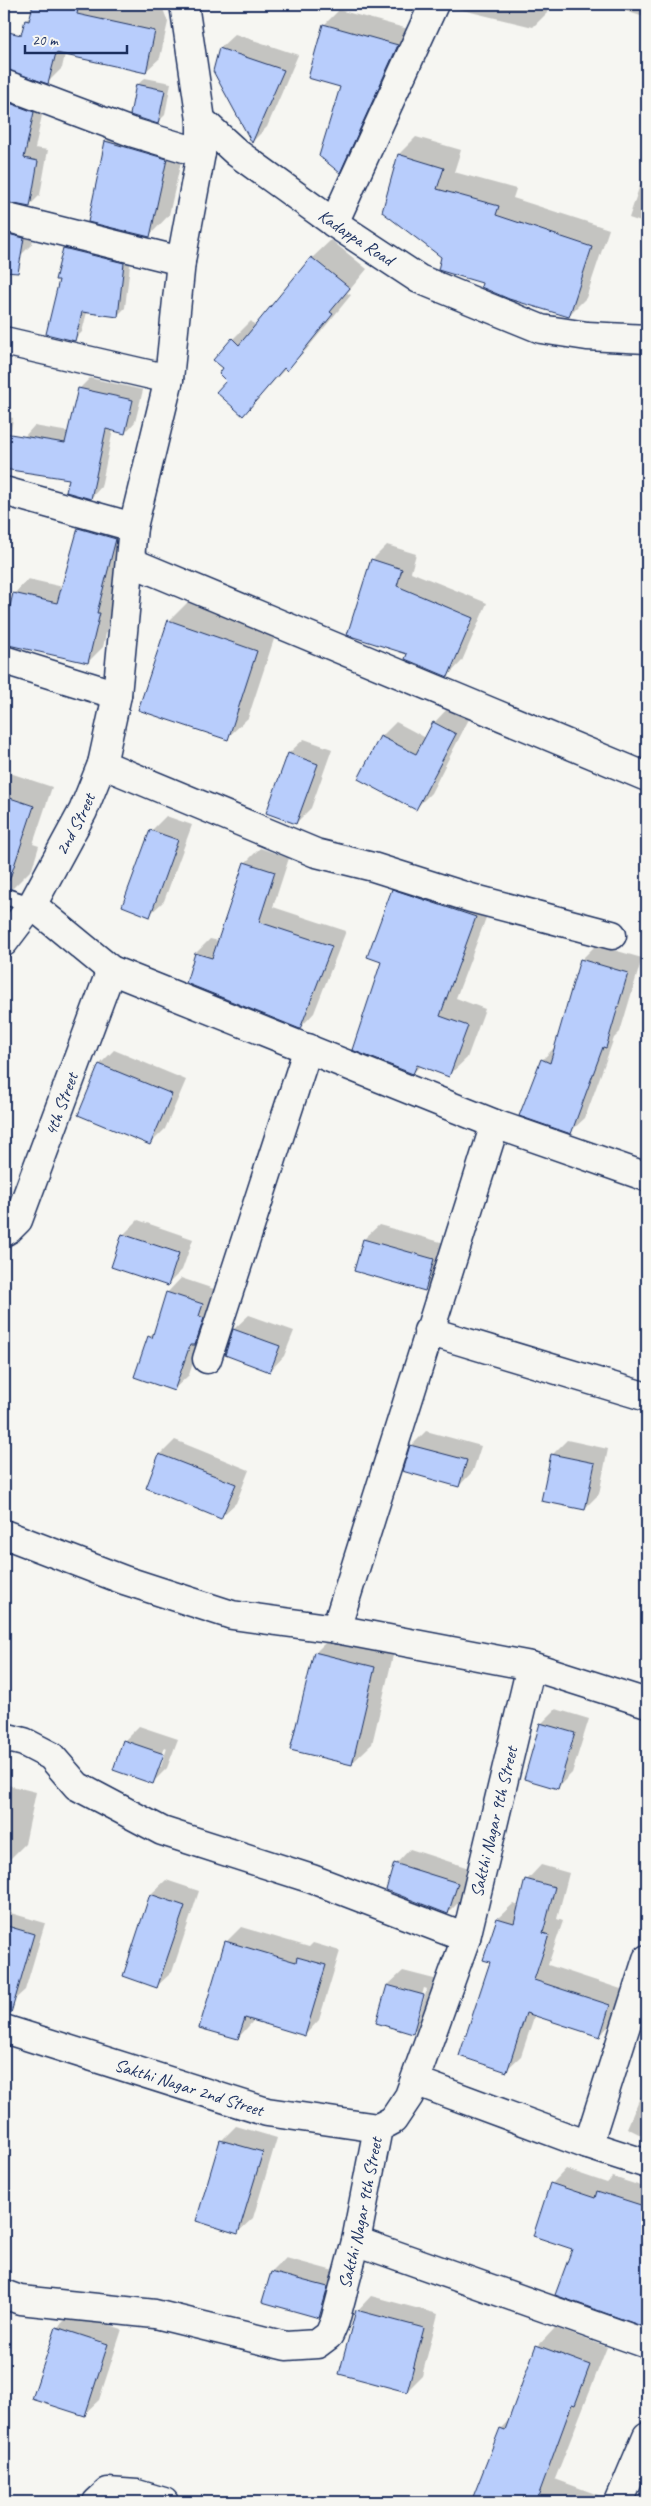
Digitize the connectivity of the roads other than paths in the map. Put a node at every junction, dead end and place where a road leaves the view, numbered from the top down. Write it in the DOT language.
graph roads {
  1 [pos="184,4"];
  2 [pos="434,4"];
  3 [pos="4,84"];
  4 [pos="200,120"];
  5 [pos="201,152"];
  6 [pos="4,216"];
  7 [pos="334,223"];
  8 [pos="181,261"];
  9 [pos="647,338"];
  10 [pos="4,341"];
  11 [pos="169,380"];
  12 [pos="4,491"];
  13 [pos="133,527"];
  14 [pos="131,562"];
  15 [pos="4,660"];
  16 [pos="117,696"];
  17 [pos="102,764"];
  18 [pos="647,776"];
  19 [pos="4,896"];
  20 [pos="32,906"];
  21 [pos="612,935"];
  22 [pos="4,942"];
  23 [pos="110,970"];
  24 [pos="308,1048"];
  25 [pos="495,1124"];
  26 [pos="647,1177"];
  27 [pos="4,1232"];
  28 [pos="428,1331"];
  29 [pos="207,1359"];
  30 [pos="647,1397"];
  31 [pos="4,1534"];
  32 [pos="336,1629"];
  33 [pos="531,1666"];
  34 [pos="647,1703"];
  35 [pos="4,1737"];
  36 [pos="466,1938"];
  37 [pos="647,1959"];
  38 [pos="4,2028"];
  39 [pos="414,2081"];
  40 [pos="378,2128"];
  41 [pos="588,2145"];
  42 [pos="647,2164"];
  43 [pos="356,2241"];
  44 [pos="4,2294"];
  45 [pos="647,2344"];
  46 [pos="647,2436"];
  47 [pos="97,2502"];
  48 [pos="164,2502"];
  49 [pos="619,2502"];
  1 -- 4 [label="street"];
  2 -- 7 [label="street"];
  3 -- 5 [label="street"];
  4 -- 5 [label="street, 2nd Street"];
  4 -- 7 [label="street, Kadappa Road"];
  5 -- 8 [label="street, 2nd Street"];
  6 -- 8 [label="street"];
  7 -- 9 [label="street, Kadappa Road"];
  8 -- 11 [label="street, 2nd Street"];
  10 -- 11 [label="street"];
  11 -- 13 [label="street, 2nd Street"];
  12 -- 13 [label="street"];
  13 -- 14 [label="street, 2nd Street"];
  14 -- 16 [label="street, 2nd Street"];
  14 -- 18 [label="street"];
  15 -- 16 [label="street"];
  16 -- 17 [label="street, 2nd Street"];
  17 -- 20 [label="street, 2nd Street"];
  17 -- 21 [label="street"];
  19 -- 20 [label="lane"];
  20 -- 22 [label="street, 2nd Street"];
  20 -- 23 [label="street"];
  23 -- 24 [label="street"];
  23 -- 27 [label="street, 4th Street"];
  24 -- 25 [label="street"];
  24 -- 29 [label="street"];
  25 -- 26 [label="street"];
  25 -- 28 [label="street"];
  28 -- 30 [label="street"];
  28 -- 32 [label="street"];
  31 -- 32 [label="street"];
  32 -- 33 [label="street"];
  33 -- 34 [label="street"];
  33 -- 36 [label="street, Sakthi Nagar 9th Street"];
  35 -- 36 [label="street"];
  36 -- 39 [label="street, Sakthi Nagar 9th Street"];
  37 -- 41 [label="street"];
  38 -- 40 [label="street, Sakthi Nagar 2nd Street"];
  39 -- 40 [label="street, Sakthi Nagar 9th Street"];
  39 -- 41 [label="street"];
  40 -- 43 [label="street, Sakthi Nagar 9th Street"];
  41 -- 42 [label="street"];
  43 -- 44 [label="street, Sakthi Nagar 9th Street"];
  43 -- 45 [label="street"];
  46 -- 49 [label="street"];
  47 -- 48 [label="street"];
}
